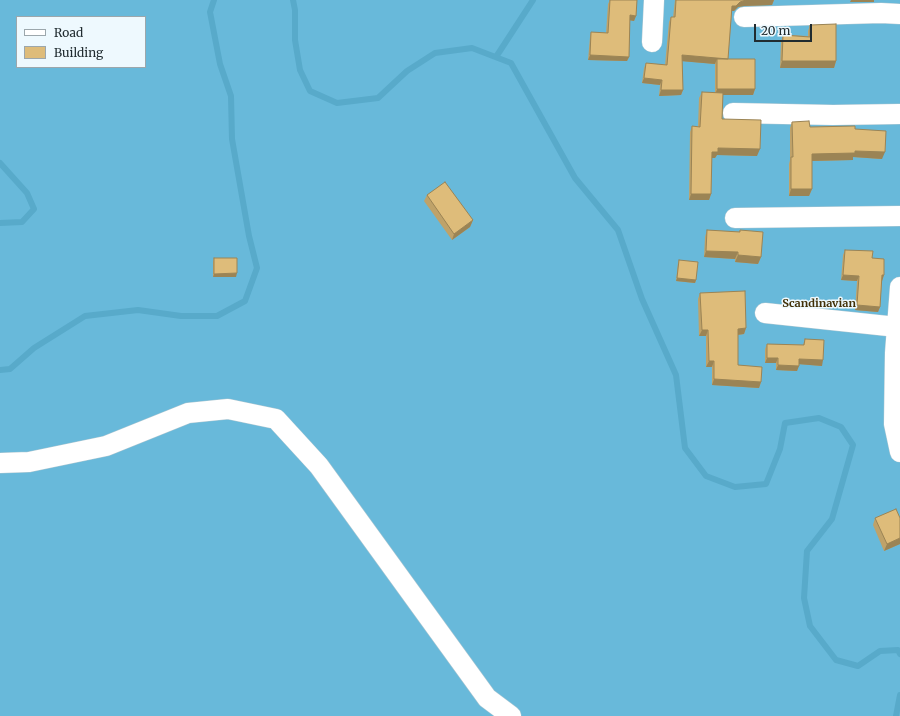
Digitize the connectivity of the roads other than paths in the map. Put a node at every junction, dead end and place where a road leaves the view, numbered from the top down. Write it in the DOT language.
graph roads {
  1 [pos="654,0"];
  2 [pos="900,14"];
  3 [pos="744,17"];
  4 [pos="652,42"];
  5 [pos="733,114"];
  6 [pos="900,114"];
  7 [pos="900,216"];
  8 [pos="735,218"];
  9 [pos="900,287"];
  10 [pos="765,313"];
  11 [pos="898,332"];
  12 [pos="899,442"];
  13 [pos="0,463"];
  14 [pos="511,716"];
  1 -- 4 [label="street"];
  2 -- 3 [label="street"];
  5 -- 6 [label="street"];
  7 -- 8 [label="street"];
  9 -- 11 [label="street"];
  10 -- 11 [label="street"];
  11 -- 12 [label="street"];
  13 -- 14 [label="street"];
}
